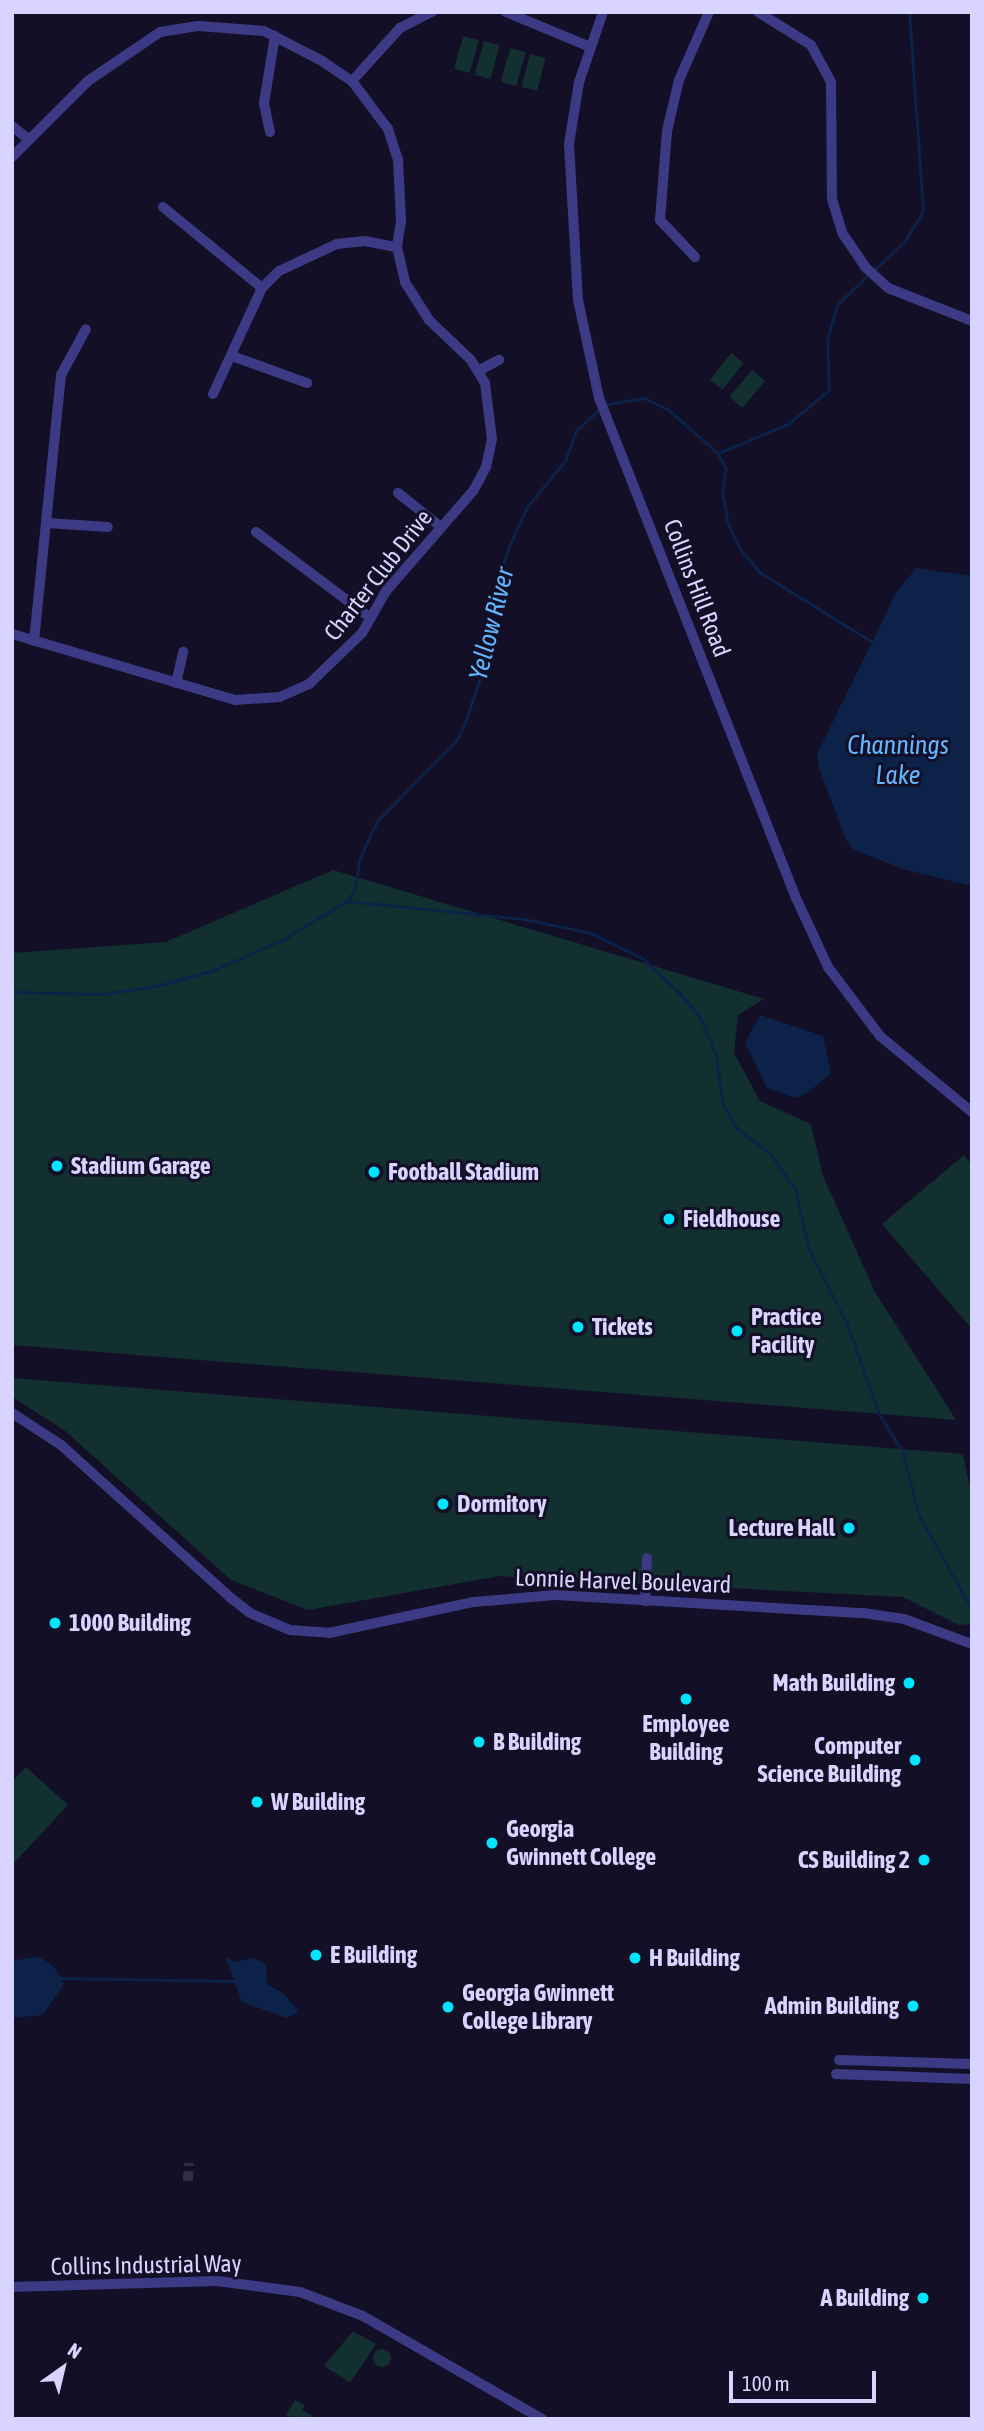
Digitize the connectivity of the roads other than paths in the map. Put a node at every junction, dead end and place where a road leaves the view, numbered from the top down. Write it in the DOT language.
graph roads {
  1 [pos="432,12"];
  2 [pos="506,12"];
  3 [pos="603,12"];
  4 [pos="709,12"];
  5 [pos="758,12"];
  6 [pos="275,36"];
  7 [pos="590,47"];
  8 [pos="352,81"];
  9 [pos="12,126"];
  10 [pos="270,132"];
  11 [pos="29,140"];
  12 [pos="12,157"];
  13 [pos="163,207"];
  14 [pos="397,247"];
  15 [pos="695,257"];
  16 [pos="262,288"];
  17 [pos="971,319"];
  18 [pos="86,329"];
  19 [pos="232,356"];
  20 [pos="499,360"];
  21 [pos="478,371"];
  22 [pos="307,383"];
  23 [pos="213,394"];
  24 [pos="398,493"];
  25 [pos="48,523"];
  26 [pos="108,527"];
  27 [pos="441,527"];
  28 [pos="256,531"];
  29 [pos="368,616"];
  30 [pos="12,634"];
  31 [pos="34,641"];
  32 [pos="183,652"];
  33 [pos="176,684"];
  34 [pos="972,1112"];
  35 [pos="12,1413"];
  36 [pos="646,1558"];
  37 [pos="645,1601"];
  38 [pos="972,1644"];
  39 [pos="839,2060"];
  40 [pos="972,2064"];
  41 [pos="836,2074"];
  42 [pos="972,2079"];
  43 [pos="12,2287"];
  44 [pos="542,2419"];
  1 -- 8 [label="street"];
  2 -- 7 [label="street"];
  3 -- 7 [label="street, Collins Hill Road"];
  4 -- 15 [label="street"];
  5 -- 17 [label="street"];
  6 -- 8 [label="street, Charter Club Drive"];
  6 -- 10 [label="street"];
  6 -- 11 [label="street, Charter Club Drive"];
  7 -- 34 [label="street, Collins Hill Road"];
  8 -- 14 [label="street, Charter Club Drive"];
  9 -- 11 [label="street"];
  11 -- 12 [label="street, Charter Club Drive"];
  13 -- 16 [label="street"];
  14 -- 16 [label="street"];
  14 -- 21 [label="street, Charter Club Drive"];
  16 -- 19 [label="street"];
  18 -- 25 [label="street"];
  19 -- 22 [label="street"];
  19 -- 23 [label="street"];
  20 -- 21 [label="street"];
  21 -- 27 [label="street, Charter Club Drive"];
  24 -- 27 [label="street"];
  25 -- 26 [label="street"];
  25 -- 31 [label="street"];
  27 -- 29 [label="street, Charter Club Drive"];
  28 -- 29 [label="street"];
  29 -- 33 [label="street, Charter Club Drive"];
  30 -- 31 [label="street, Charter Club Drive"];
  31 -- 33 [label="street, Charter Club Drive"];
  32 -- 33 [label="street"];
  35 -- 37 [label="street, Lonnie Harvel Boulevard"];
  36 -- 37 [label="street"];
  37 -- 38 [label="street, Lonnie Harvel Boulevard"];
  39 -- 40 [label="street"];
  41 -- 42 [label="street"];
  43 -- 44 [label="street, Collins Industrial Way"];
}
